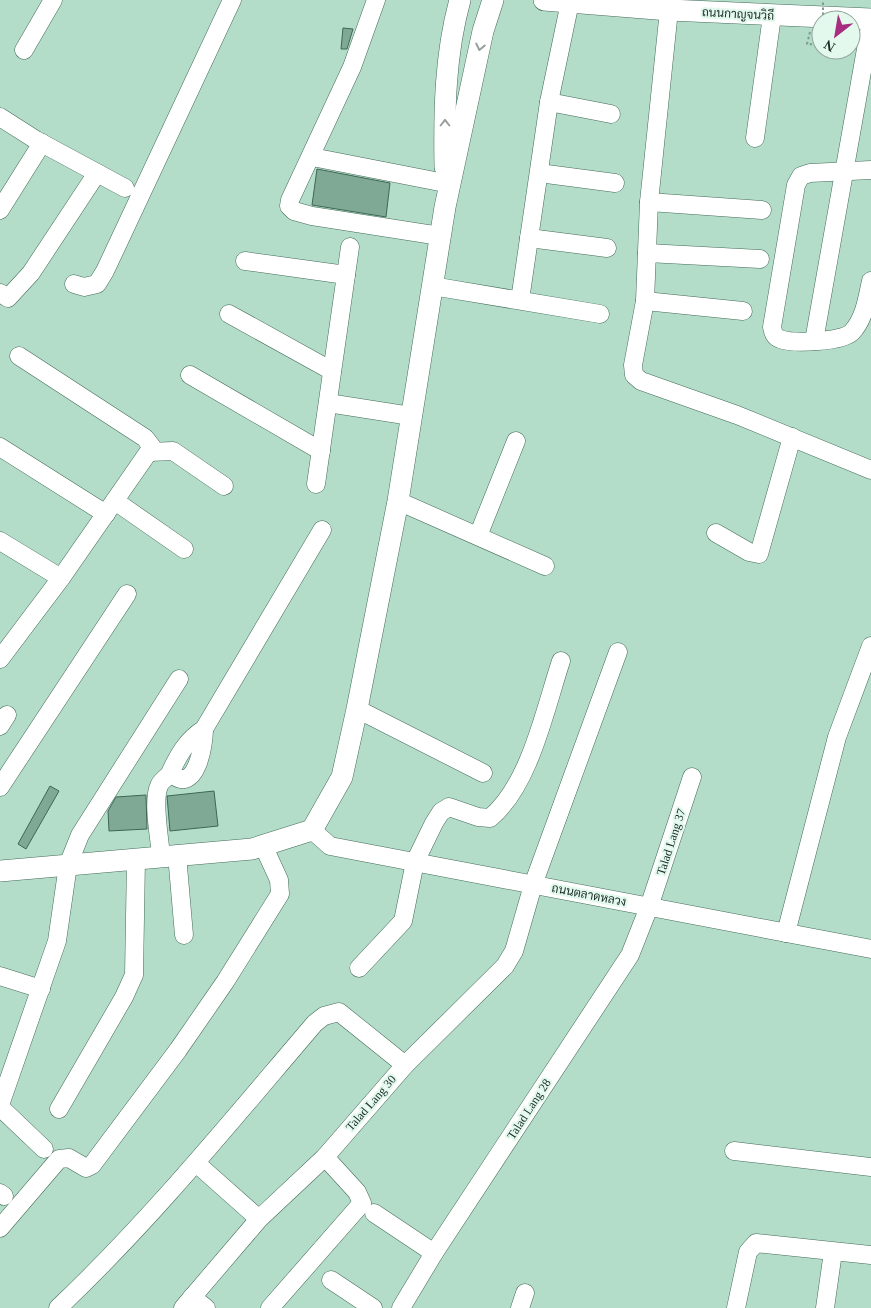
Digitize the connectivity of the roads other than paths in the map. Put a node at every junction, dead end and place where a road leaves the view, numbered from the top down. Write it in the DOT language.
graph roads {
  1 [pos="53,0"];
  2 [pos="232,0"];
  3 [pos="376,0"];
  4 [pos="460,0"];
  5 [pos="493,0"];
  6 [pos="544,0"];
  7 [pos="570,2"];
  8 [pos="669,10"];
  9 [pos="772,16"];
  10 [pos="871,20"];
  11 [pos="24,50"];
  12 [pos="549,102"];
  13 [pos="611,114"];
  14 [pos="0,117"];
  15 [pos="755,138"];
  16 [pos="42,143"];
  17 [pos="312,157"];
  18 [pos="846,170"];
  19 [pos="871,170"];
  20 [pos="96,173"];
  21 [pos="539,173"];
  22 [pos="445,182"];
  23 [pos="615,183"];
  24 [pos="125,188"];
  25 [pos="649,202"];
  26 [pos="445,207"];
  27 [pos="0,210"];
  28 [pos="762,210"];
  29 [pos="440,236"];
  30 [pos="529,238"];
  31 [pos="350,247"];
  32 [pos="607,248"];
  33 [pos="647,253"];
  34 [pos="760,258"];
  35 [pos="245,261"];
  36 [pos="346,275"];
  37 [pos="871,281"];
  38 [pos="74,284"];
  39 [pos="432,286"];
  40 [pos="0,293"];
  41 [pos="520,300"];
  42 [pos="645,301"];
  43 [pos="743,311"];
  44 [pos="229,314"];
  45 [pos="600,314"];
  46 [pos="814,341"];
  47 [pos="19,356"];
  48 [pos="332,371"];
  49 [pos="190,375"];
  50 [pos="328,403"];
  51 [pos="411,416"];
  52 [pos="792,437"];
  53 [pos="516,441"];
  54 [pos="0,447"];
  55 [pos="321,451"];
  56 [pos="150,452"];
  57 [pos="871,470"];
  58 [pos="316,484"];
  59 [pos="224,486"];
  60 [pos="398,501"];
  61 [pos="110,507"];
  62 [pos="322,530"];
  63 [pos="716,533"];
  64 [pos="478,536"];
  65 [pos="0,541"];
  66 [pos="184,549"];
  67 [pos="545,566"];
  68 [pos="61,578"];
  69 [pos="127,594"];
  70 [pos="871,646"];
  71 [pos="618,652"];
  72 [pos="1,657"];
  73 [pos="561,661"];
  74 [pos="179,679"];
  75 [pos="357,709"];
  76 [pos="483,773"];
  77 [pos="692,777"];
  78 [pos="0,787"];
  79 [pos="312,830"];
  80 [pos="263,845"];
  81 [pos="169,856"];
  82 [pos="136,859"];
  83 [pos="415,862"];
  84 [pos="68,865"];
  85 [pos="0,871"];
  86 [pos="534,885"];
  87 [pos="650,907"];
  88 [pos="786,933"];
  89 [pos="184,935"];
  90 [pos="871,949"];
  91 [pos="359,968"];
  92 [pos="0,976"];
  93 [pos="41,989"];
  94 [pos="404,1065"];
  95 [pos="5,1071"];
  96 [pos="0,1106"];
  97 [pos="59,1109"];
  98 [pos="44,1149"];
  99 [pos="734,1151"];
  100 [pos="325,1157"];
  101 [pos="196,1163"];
  102 [pos="871,1167"];
  103 [pos="374,1213"];
  104 [pos="259,1219"];
  105 [pos="0,1228"];
  106 [pos="833,1252"];
  107 [pos="434,1253"];
  108 [pos="871,1255"];
  109 [pos="331,1280"];
  110 [pos="194,1304"];
  111 [pos="58,1308"];
  112 [pos="270,1308"];
  113 [pos="373,1308"];
  114 [pos="401,1308"];
  115 [pos="736,1308"];
  116 [pos="825,1308"];
  1 -- 11 [label="street"];
  2 -- 38 [label="street"];
  3 -- 17 [label="street"];
  22 -- 4 [label="main road, one-way"];
  5 -- 26 [label="main road, one-way"];
  6 -- 7 [label="main road, ถนนกาญจนวิถี"];
  7 -- 8 [label="main road, ถนนกาญจนวิถี"];
  7 -- 12 [label="street"];
  8 -- 9 [label="main road, ถนนกาญจนวิถี"];
  8 -- 25 [label="street"];
  9 -- 10 [label="main road, ถนนกาญจนวิถี"];
  9 -- 15 [label="street"];
  10 -- 18 [label="street"];
  12 -- 13 [label="street"];
  12 -- 21 [label="street"];
  14 -- 16 [label="street"];
  16 -- 20 [label="street"];
  16 -- 27 [label="street"];
  17 -- 22 [label="street"];
  17 -- 29 [label="street"];
  18 -- 19 [label="street"];
  18 -- 46 [label="street"];
  18 -- 46 [label="street"];
  20 -- 24 [label="street"];
  20 -- 40 [label="street"];
  21 -- 23 [label="street"];
  21 -- 30 [label="street"];
  22 -- 26 [label="main road"];
  25 -- 28 [label="street"];
  25 -- 33 [label="street"];
  26 -- 29 [label="main road"];
  29 -- 39 [label="main road"];
  30 -- 32 [label="street"];
  30 -- 41 [label="street"];
  31 -- 36 [label="street"];
  33 -- 34 [label="street"];
  33 -- 42 [label="street"];
  35 -- 36 [label="street"];
  36 -- 48 [label="street"];
  37 -- 46 [label="street"];
  39 -- 41 [label="street"];
  39 -- 51 [label="main road"];
  41 -- 45 [label="street"];
  42 -- 43 [label="street"];
  42 -- 52 [label="street"];
  44 -- 48 [label="street"];
  47 -- 56 [label="street"];
  48 -- 50 [label="street"];
  49 -- 55 [label="street"];
  50 -- 51 [label="street"];
  50 -- 55 [label="street"];
  51 -- 60 [label="main road"];
  52 -- 57 [label="street"];
  52 -- 63 [label="street"];
  53 -- 64 [label="street"];
  54 -- 61 [label="street"];
  55 -- 58 [label="street"];
  56 -- 59 [label="street"];
  56 -- 61 [label="street"];
  60 -- 64 [label="street"];
  60 -- 75 [label="main road"];
  61 -- 66 [label="street"];
  61 -- 68 [label="street"];
  62 -- 81 [label="street"];
  64 -- 67 [label="street"];
  65 -- 68 [label="street"];
  68 -- 72 [label="street"];
  69 -- 78 [label="street"];
  70 -- 88 [label="street"];
  71 -- 86 [label="street, Talad Lang 30"];
  73 -- 83 [label="street"];
  74 -- 84 [label="street"];
  75 -- 76 [label="street"];
  75 -- 79 [label="main road"];
  77 -- 87 [label="street, Talad Lang 37"];
  79 -- 80 [label="main road"];
  79 -- 83 [label="street, ถนนตลาดหลวง"];
  80 -- 81 [label="main road"];
  80 -- 105 [label="street"];
  81 -- 82 [label="main road"];
  81 -- 89 [label="street"];
  82 -- 84 [label="main road"];
  82 -- 97 [label="street"];
  83 -- 86 [label="street, ถนนตลาดหลวง"];
  83 -- 91 [label="street"];
  84 -- 85 [label="main road"];
  84 -- 93 [label="street"];
  86 -- 87 [label="street, ถนนตลาดหลวง"];
  86 -- 94 [label="street, Talad Lang 30"];
  87 -- 88 [label="street, ถนนตลาดหลวง"];
  87 -- 107 [label="street, Talad Lang 28"];
  88 -- 90 [label="street, ถนนตลาดหลวง"];
  92 -- 93 [label="street"];
  93 -- 95 [label="street"];
  94 -- 100 [label="street, Talad Lang 30"];
  94 -- 101 [label="street"];
  95 -- 96 [label="street"];
  96 -- 98 [label="street"];
  99 -- 102 [label="street"];
  100 -- 104 [label="street, Talad Lang 30"];
  100 -- 112 [label="street"];
  101 -- 104 [label="street"];
  101 -- 111 [label="street"];
  103 -- 107 [label="street"];
  104 -- 110 [label="street, Talad Lang 30"];
  106 -- 108 [label="street"];
  106 -- 115 [label="street"];
  106 -- 116 [label="street"];
  107 -- 114 [label="street, Talad Lang 28"];
  109 -- 113 [label="street"];
}
